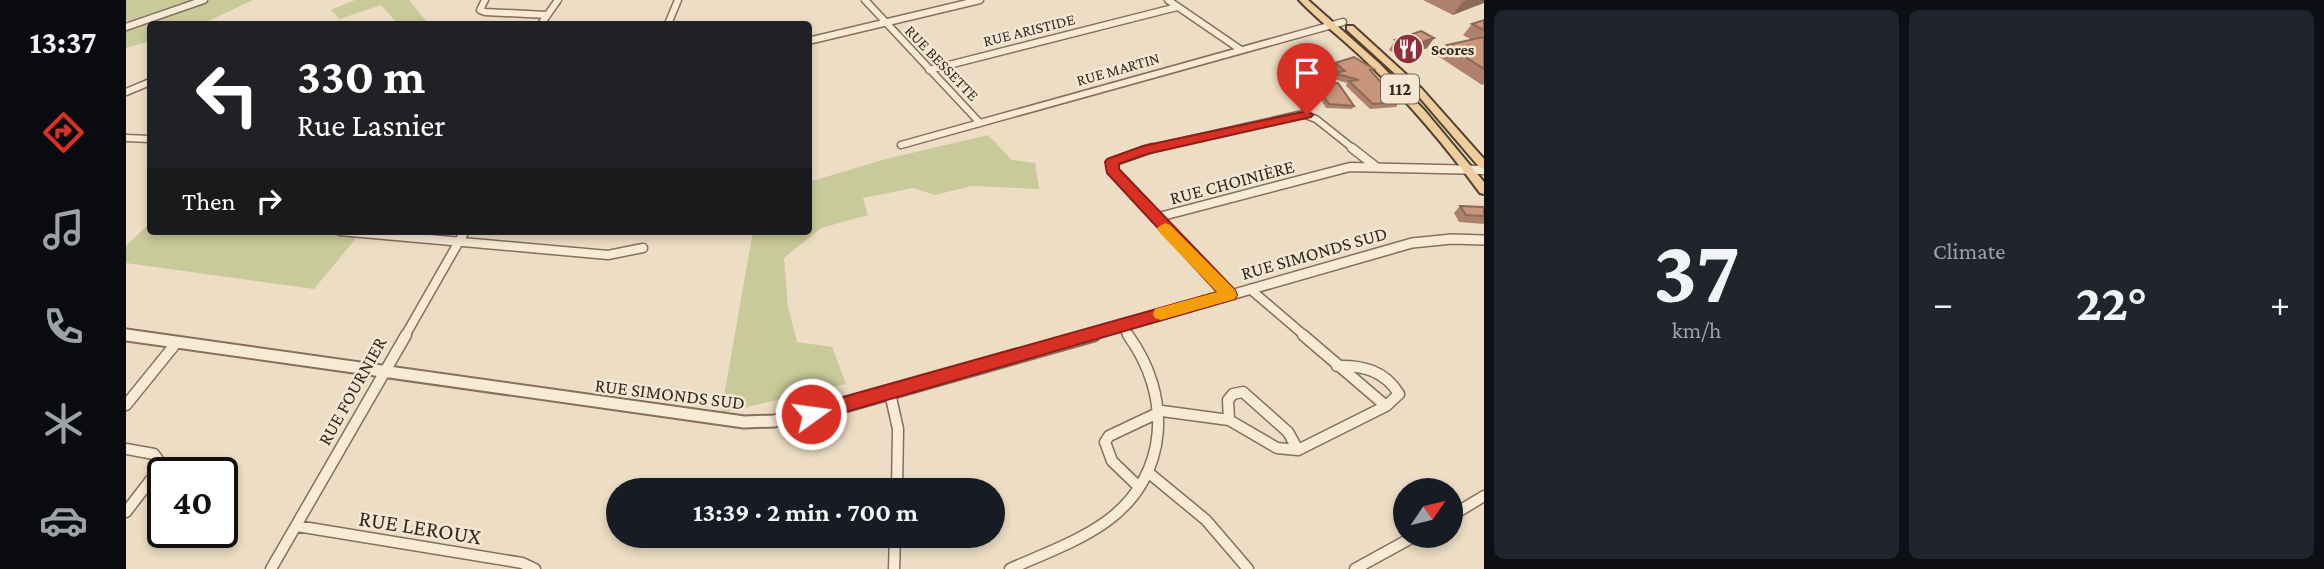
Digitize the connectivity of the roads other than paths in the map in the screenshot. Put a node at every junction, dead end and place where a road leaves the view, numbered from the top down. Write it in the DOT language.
graph roads {
  1 [pos="204,0"];
  2 [pos="485,0"];
  3 [pos="558,0"];
  4 [pos="678,0"];
  5 [pos="865,0"];
  6 [pos="980,0"];
  7 [pos="1168,0"];
  8 [pos="1303,0"];
  9 [pos="1315,0"];
  10 [pos="1177,6"];
  11 [pos="547,15"];
  12 [pos="543,21"];
  13 [pos="669,21"];
  14 [pos="884,23"];
  15 [pos="1338,23"];
  16 [pos="126,27"];
  17 [pos="812,40"];
  18 [pos="1241,50"];
  19 [pos="929,70"];
  20 [pos="147,83"];
  21 [pos="126,92"];
  22 [pos="980,122"];
  23 [pos="126,138"];
  24 [pos="147,139"];
  25 [pos="901,145"];
  26 [pos="1375,166"];
  27 [pos="1484,168"];
  28 [pos="1469,170"];
  29 [pos="1484,190"];
  30 [pos="1155,218"];
  31 [pos="383,235"];
  32 [pos="463,235"];
  33 [pos="1484,240"];
  34 [pos="459,242"];
  35 [pos="643,248"];
  36 [pos="1250,289"];
  37 [pos="1229,295"];
  38 [pos="1121,325"];
  39 [pos="126,335"];
  40 [pos="177,342"];
  41 [pos="1337,366"];
  42 [pos="383,370"];
  43 [pos="890,393"];
  44 [pos="126,405"];
  45 [pos="1386,405"];
  46 [pos="1162,411"];
  47 [pos="1229,421"];
  48 [pos="126,449"];
  49 [pos="1297,450"];
  50 [pos="1149,473"];
  51 [pos="897,478"];
  52 [pos="1139,487"];
  53 [pos="1484,496"];
  54 [pos="1463,509"];
  55 [pos="126,512"];
  56 [pos="297,526"];
  57 [pos="895,548"];
  58 [pos="1393,548"];
  59 [pos="271,569"];
  60 [pos="535,569"];
  61 [pos="894,569"];
  62 [pos="1010,569"];
  63 [pos="1248,569"];
  64 [pos="1355,569"];
  1 -- 16 [label="street"];
  2 -- 11 [label="street"];
  3 -- 11 [label="street"];
  4 -- 13 [label="street"];
  5 -- 14 [label="street, RUE BESSETTE"];
  6 -- 14 [label="street"];
  7 -- 10 [label="street"];
  8 -- 15 [label="main road, 112"];
  9 -- 15 [label="main road, 112"];
  10 -- 18 [label="street"];
  10 -- 19 [label="street, RUE ARISTIDE"];
  11 -- 12 [label="street"];
  14 -- 17 [label="street"];
  14 -- 19 [label="street, RUE BESSETTE"];
  15 -- 18 [label="street, RUE MARTIN"];
  15 -- 27 [label="main road, 112"];
  15 -- 28 [label="main road, 112"];
  18 -- 22 [label="street, RUE MARTIN"];
  19 -- 22 [label="street, RUE BESSETTE"];
  20 -- 21 [label="street"];
  22 -- 25 [label="street, RUE MARTIN"];
  23 -- 24 [label="street"];
  26 -- 28 [label="street, RUE CHOINIÈRE"];
  26 -- 30 [label="street, RUE CHOINIÈRE"];
  26 -- 30 [label="street"];
  27 -- 28 [label="street, RUE CHOINIÈRE"];
  28 -- 29 [label="main road, 112"];
  30 -- 37 [label="street"];
  31 -- 34 [label="street"];
  32 -- 34 [label="street, RUE FOURNIER"];
  33 -- 36 [label="street, RUE SIMONDS SUD"];
  34 -- 35 [label="street"];
  34 -- 42 [label="street, RUE FOURNIER"];
  36 -- 37 [label="street, RUE SIMONDS SUD"];
  36 -- 41 [label="street"];
  37 -- 38 [label="street, RUE SIMONDS SUD"];
  38 -- 43 [label="street, RUE SIMONDS SUD"];
  38 -- 46 [label="street"];
  39 -- 40 [label="street, RUE SIMONDS SUD"];
  40 -- 42 [label="street, RUE SIMONDS SUD"];
  40 -- 44 [label="street"];
  41 -- 45 [label="street"];
  41 -- 45 [label="street"];
  42 -- 43 [label="street, RUE SIMONDS SUD"];
  42 -- 56 [label="street, RUE FOURNIER"];
  43 -- 51 [label="street"];
  45 -- 49 [label="street"];
  46 -- 47 [label="street"];
  46 -- 50 [label="street"];
  46 -- 52 [label="street"];
  47 -- 49 [label="street"];
  47 -- 49 [label="street"];
  48 -- 55 [label="street"];
  50 -- 52 [label="street"];
  50 -- 63 [label="street"];
  52 -- 62 [label="street"];
  53 -- 54 [label="street"];
  56 -- 59 [label="street, RUE FOURNIER"];
  56 -- 60 [label="street, RUE LEROUX"];
  57 -- 61 [label="street"];
  58 -- 64 [label="street"];
}
